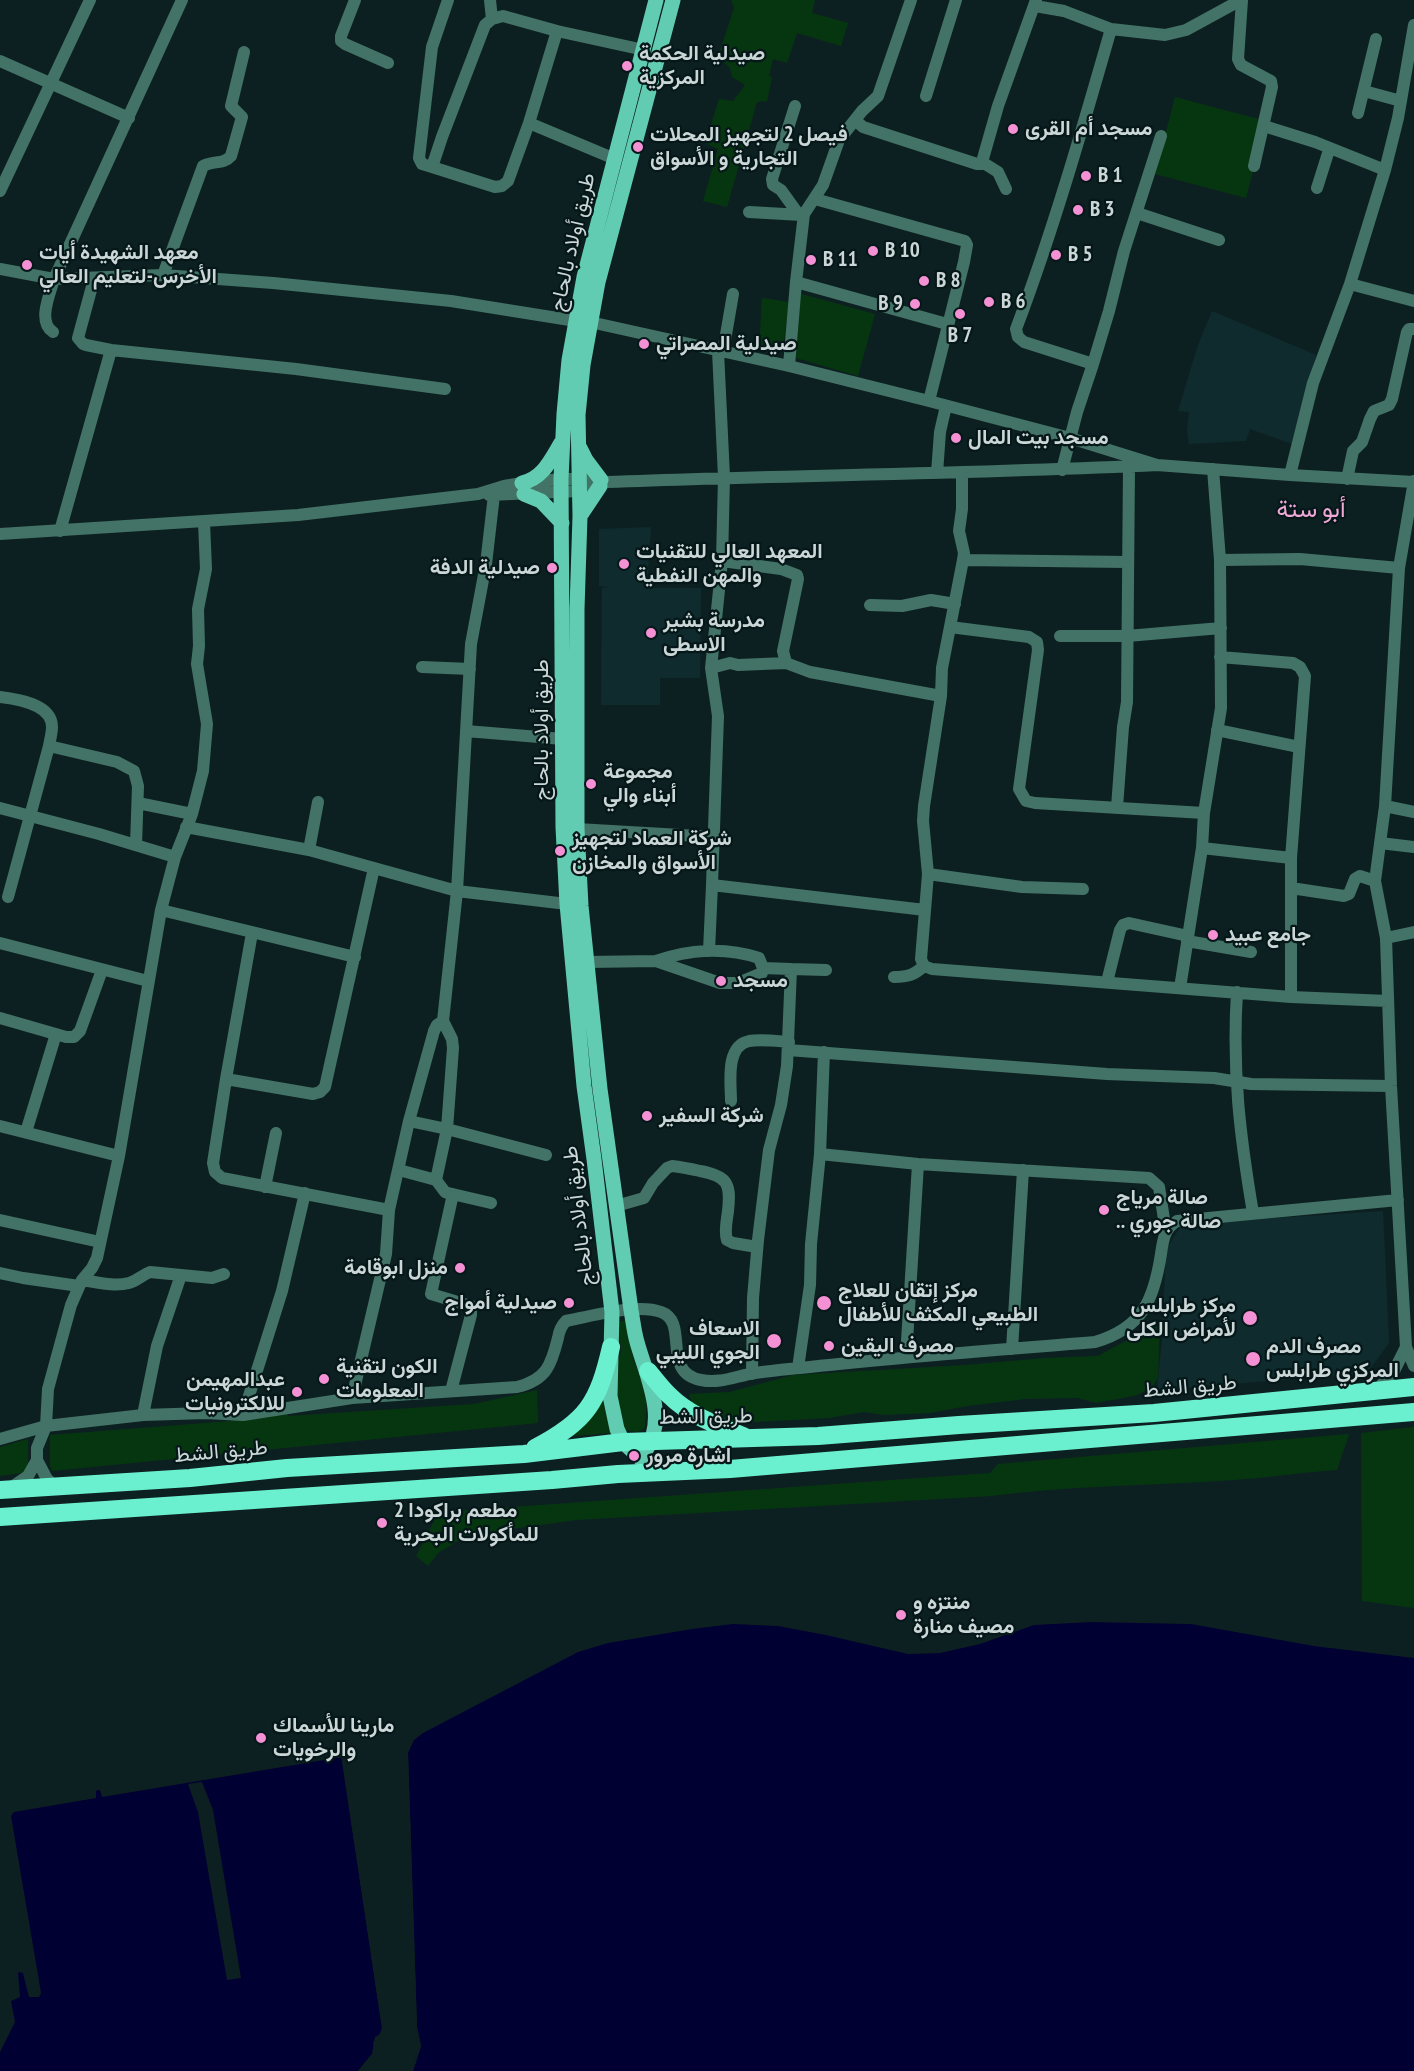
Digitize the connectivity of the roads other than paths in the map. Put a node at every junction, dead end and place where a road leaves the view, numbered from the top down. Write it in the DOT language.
graph roads {
  1 [pos="90,0"];
  2 [pos="182,0"];
  3 [pos="355,0"];
  4 [pos="448,0"];
  5 [pos="490,0"];
  6 [pos="656,0"];
  7 [pos="673,0"];
  8 [pos="912,0"];
  9 [pos="956,0"];
  10 [pos="1241,0"];
  11 [pos="1036,3"];
  12 [pos="492,19"];
  13 [pos="1414,25"];
  14 [pos="1111,29"];
  15 [pos="556,32"];
  16 [pos="1376,39"];
  17 [pos="644,50"];
  18 [pos="243,52"];
  19 [pos="0,62"];
  20 [pos="388,63"];
  21 [pos="51,84"];
  22 [pos="1364,92"];
  23 [pos="926,96"];
  24 [pos="1401,101"];
  25 [pos="795,106"];
  26 [pos="1358,113"];
  27 [pos="129,118"];
  28 [pos="855,120"];
  29 [pos="529,123"];
  30 [pos="1264,126"];
  31 [pos="1161,136"];
  32 [pos="1332,149"];
  33 [pos="615,159"];
  34 [pos="982,162"];
  35 [pos="1254,166"];
  36 [pos="432,167"];
  37 [pos="1385,170"];
  38 [pos="1317,188"];
  39 [pos="1006,189"];
  40 [pos="0,191"];
  41 [pos="815,199"];
  42 [pos="749,212"];
  43 [pos="1137,213"];
  44 [pos="801,215"];
  45 [pos="1219,240"];
  46 [pos="0,269"];
  47 [pos="164,275"];
  48 [pos="54,279"];
  49 [pos="94,279"];
  50 [pos="796,282"];
  51 [pos="1350,284"];
  52 [pos="733,294"];
  53 [pos="1414,301"];
  54 [pos="583,321"];
  55 [pos="947,324"];
  56 [pos="1414,329"];
  57 [pos="53,332"];
  58 [pos="111,350"];
  59 [pos="720,352"];
  60 [pos="1093,363"];
  61 [pos="789,366"];
  62 [pos="445,390"];
  63 [pos="929,400"];
  64 [pos="946,406"];
  65 [pos="1070,438"];
  66 [pos="562,441"];
  67 [pos="578,444"];
  68 [pos="1157,465"];
  69 [pos="1129,466"];
  70 [pos="1213,469"];
  71 [pos="1062,470"];
  72 [pos="937,472"];
  73 [pos="962,473"];
  74 [pos="1290,475"];
  75 [pos="724,477"];
  76 [pos="1347,479"];
  77 [pos="1414,482"];
  78 [pos="603,483"];
  79 [pos="561,485"];
  80 [pos="579,485"];
  81 [pos="523,489"];
  82 [pos="478,494"];
  83 [pos="494,495"];
  84 [pos="580,516"];
  85 [pos="204,522"];
  86 [pos="562,523"];
  87 [pos="60,531"];
  88 [pos="0,534"];
  89 [pos="963,560"];
  90 [pos="1220,560"];
  91 [pos="722,561"];
  92 [pos="1127,562"];
  93 [pos="1400,568"];
  94 [pos="955,604"];
  95 [pos="870,605"];
  96 [pos="950,627"];
  97 [pos="1221,628"];
  98 [pos="1060,636"];
  99 [pos="1127,636"];
  100 [pos="1221,657"];
  101 [pos="786,663"];
  102 [pos="422,667"];
  103 [pos="711,668"];
  104 [pos="470,669"];
  105 [pos="941,696"];
  106 [pos="0,697"];
  107 [pos="1217,730"];
  108 [pos="466,731"];
  109 [pos="563,739"];
  110 [pos="49,746"];
  111 [pos="1299,747"];
  112 [pos="318,802"];
  113 [pos="138,803"];
  114 [pos="1385,806"];
  115 [pos="1117,807"];
  116 [pos="0,808"];
  117 [pos="1414,812"];
  118 [pos="1204,813"];
  119 [pos="192,814"];
  120 [pos="29,815"];
  121 [pos="186,827"];
  122 [pos="577,829"];
  123 [pos="715,837"];
  124 [pos="1380,843"];
  125 [pos="136,845"];
  126 [pos="1414,847"];
  127 [pos="1202,848"];
  128 [pos="309,850"];
  129 [pos="175,857"];
  130 [pos="1291,858"];
  131 [pos="374,868"];
  132 [pos="928,874"];
  133 [pos="1375,881"];
  134 [pos="712,885"];
  135 [pos="1291,888"];
  136 [pos="1083,889"];
  137 [pos="457,891"];
  138 [pos="8,897"];
  139 [pos="567,904"];
  140 [pos="161,910"];
  141 [pos="925,910"];
  142 [pos="1414,932"];
  143 [pos="252,933"];
  144 [pos="1386,938"];
  145 [pos="1187,939"];
  146 [pos="0,943"];
  147 [pos="709,951"];
  148 [pos="1251,952"];
  149 [pos="355,957"];
  150 [pos="656,961"];
  151 [pos="587,962"];
  152 [pos="924,966"];
  153 [pos="764,968"];
  154 [pos="791,969"];
  155 [pos="102,970"];
  156 [pos="826,970"];
  157 [pos="894,977"];
  158 [pos="148,981"];
  159 [pos="1107,982"];
  160 [pos="1179,988"];
  161 [pos="1237,992"];
  162 [pos="1291,997"];
  163 [pos="1388,1001"];
  164 [pos="0,1018"];
  165 [pos="443,1020"];
  166 [pos="56,1034"];
  167 [pos="788,1046"];
  168 [pos="824,1052"];
  169 [pos="226,1079"];
  170 [pos="1236,1082"];
  171 [pos="1391,1086"];
  172 [pos="730,1101"];
  173 [pos="409,1121"];
  174 [pos="0,1126"];
  175 [pos="447,1129"];
  176 [pos="26,1132"];
  177 [pos="276,1133"];
  178 [pos="820,1154"];
  179 [pos="546,1155"];
  180 [pos="120,1156"];
  181 [pos="918,1164"];
  182 [pos="399,1170"];
  183 [pos="1023,1170"];
  184 [pos="436,1180"];
  185 [pos="265,1186"];
  186 [pos="305,1193"];
  187 [pos="453,1194"];
  188 [pos="1398,1200"];
  189 [pos="491,1203"];
  190 [pos="616,1206"];
  191 [pos="389,1210"];
  192 [pos="1253,1213"];
  193 [pos="0,1220"];
  194 [pos="1166,1232"];
  195 [pos="100,1242"];
  196 [pos="757,1247"];
  197 [pos="0,1273"];
  198 [pos="224,1274"];
  199 [pos="180,1275"];
  200 [pos="80,1283"];
  201 [pos="631,1310"];
  202 [pos="612,1312"];
  203 [pos="611,1347"];
  204 [pos="1406,1347"];
  205 [pos="1012,1349"];
  206 [pos="906,1357"];
  207 [pos="1414,1366"];
  208 [pos="798,1368"];
  209 [pos="648,1371"];
  210 [pos="752,1374"];
  211 [pos="1414,1387"];
  212 [pos="451,1391"];
  213 [pos="1376,1391"];
  214 [pos="352,1398"];
  215 [pos="1414,1412"];
  216 [pos="143,1415"];
  217 [pos="243,1415"];
  218 [pos="46,1426"];
  219 [pos="25,1431"];
  220 [pos="0,1439"];
  221 [pos="749,1439"];
  222 [pos="652,1441"];
  223 [pos="623,1442"];
  224 [pos="37,1454"];
  225 [pos="524,1454"];
  226 [pos="640,1458"];
  227 [pos="665,1472"];
  228 [pos="618,1474"];
  229 [pos="56,1487"];
  230 [pos="2,1490"];
  231 [pos="0,1517"];
  1 -- 21 [label="street"];
  2 -- 27 [label="street"];
  3 -- 20 [label="street"];
  4 -- 36 [label="street"];
  5 -- 12 [label="street"];
  6 -- 17 [label="main road, طريق أولاد بالحاج"];
  7 -- 54 [label="main road, طريق أولاد بالحاج"];
  8 -- 28 [label="street"];
  9 -- 23 [label="street"];
  10 -- 14 [label="street"];
  10 -- 30 [label="street"];
  11 -- 14 [label="street"];
  11 -- 34 [label="street"];
  12 -- 15 [label="street"];
  12 -- 36 [label="street"];
  13 -- 24 [label="street"];
  14 -- 60 [label="street"];
  15 -- 17 [label="street"];
  15 -- 29 [label="street"];
  16 -- 22 [label="street"];
  17 -- 33 [label="main road, طريق أولاد بالحاج"];
  18 -- 47 [label="street"];
  19 -- 21 [label="street"];
  21 -- 27 [label="street"];
  21 -- 40 [label="street"];
  22 -- 24 [label="street"];
  22 -- 26 [label="street"];
  24 -- 37 [label="street"];
  25 -- 44 [label="street"];
  27 -- 48 [label="street"];
  28 -- 34 [label="street"];
  28 -- 41 [label="street"];
  29 -- 33 [label="street"];
  29 -- 36 [label="street"];
  30 -- 32 [label="street"];
  30 -- 35 [label="street"];
  31 -- 43 [label="street"];
  32 -- 37 [label="street"];
  32 -- 38 [label="street"];
  33 -- 54 [label="main road, طريق أولاد بالحاج"];
  34 -- 39 [label="street"];
  37 -- 51 [label="street"];
  41 -- 44 [label="street"];
  41 -- 55 [label="street"];
  42 -- 44 [label="street"];
  43 -- 45 [label="street"];
  43 -- 60 [label="street"];
  44 -- 50 [label="street"];
  46 -- 48 [label="street"];
  47 -- 49 [label="street"];
  47 -- 54 [label="street"];
  48 -- 49 [label="street"];
  48 -- 57 [label="street"];
  49 -- 58 [label="street"];
  50 -- 55 [label="street"];
  50 -- 61 [label="street"];
  51 -- 53 [label="street"];
  51 -- 74 [label="street"];
  52 -- 59 [label="street"];
  54 -- 59 [label="street"];
  54 -- 66 [label="main road, طريق أولاد بالحاج"];
  54 -- 67 [label="main road, طريق أولاد بالحاج"];
  55 -- 63 [label="street"];
  56 -- 76 [label="street"];
  58 -- 62 [label="street"];
  58 -- 87 [label="street"];
  59 -- 61 [label="street"];
  59 -- 75 [label="street"];
  60 -- 65 [label="street"];
  61 -- 63 [label="street"];
  63 -- 64 [label="street"];
  64 -- 65 [label="street"];
  64 -- 72 [label="street"];
  65 -- 68 [label="street"];
  65 -- 71 [label="street"];
  66 -- 79 [label="main road, طريق أولاد بالحاج"];
  66 -- 81 [label="main road"];
  67 -- 78 [label="main road"];
  67 -- 80 [label="main road, طريق أولاد بالحاج"];
  68 -- 69 [label="street"];
  68 -- 70 [label="street"];
  69 -- 71 [label="street"];
  69 -- 92 [label="street"];
  70 -- 74 [label="street"];
  70 -- 90 [label="street"];
  71 -- 73 [label="street"];
  72 -- 73 [label="street"];
  72 -- 75 [label="street"];
  73 -- 89 [label="street"];
  74 -- 76 [label="street"];
  75 -- 78 [label="street"];
  75 -- 91 [label="street"];
  76 -- 77 [label="street"];
  77 -- 93 [label="street"];
  78 -- 80 [label="street"];
  78 -- 84 [label="main road"];
  79 -- 80 [label="street"];
  79 -- 81 [label="street"];
  79 -- 86 [label="main road, طريق أولاد بالحاج"];
  80 -- 84 [label="main road, طريق أولاد بالحاج"];
  81 -- 82 [label="street"];
  81 -- 83 [label="street"];
  81 -- 86 [label="main road"];
  82 -- 83 [label="street"];
  82 -- 85 [label="street"];
  83 -- 104 [label="street"];
  84 -- 122 [label="main road, طريق أولاد بالحاج"];
  85 -- 87 [label="street"];
  85 -- 119 [label="street"];
  86 -- 109 [label="main road, طريق أولاد بالحاج"];
  87 -- 88 [label="street"];
  89 -- 92 [label="street"];
  89 -- 94 [label="street"];
  90 -- 93 [label="street"];
  90 -- 97 [label="street"];
  91 -- 101 [label="street"];
  91 -- 103 [label="street"];
  92 -- 99 [label="street"];
  93 -- 114 [label="street"];
  94 -- 95 [label="street"];
  94 -- 96 [label="street"];
  96 -- 105 [label="street"];
  96 -- 115 [label="street"];
  97 -- 99 [label="street"];
  97 -- 100 [label="street"];
  98 -- 99 [label="street"];
  99 -- 115 [label="street"];
  100 -- 107 [label="street"];
  100 -- 111 [label="street"];
  101 -- 103 [label="street"];
  101 -- 105 [label="street"];
  102 -- 104 [label="street"];
  103 -- 123 [label="street"];
  104 -- 108 [label="street"];
  105 -- 132 [label="street"];
  106 -- 110 [label="street"];
  107 -- 111 [label="street"];
  107 -- 118 [label="street"];
  108 -- 109 [label="street"];
  108 -- 137 [label="street"];
  109 -- 139 [label="main road, طريق أولاد بالحاج"];
  110 -- 113 [label="street"];
  110 -- 120 [label="street"];
  111 -- 130 [label="street"];
  112 -- 128 [label="street"];
  113 -- 119 [label="street"];
  113 -- 125 [label="street"];
  114 -- 117 [label="street"];
  114 -- 124 [label="street"];
  115 -- 118 [label="street"];
  116 -- 120 [label="street"];
  118 -- 127 [label="street"];
  119 -- 121 [label="street"];
  120 -- 125 [label="street"];
  120 -- 138 [label="street"];
  121 -- 128 [label="street"];
  121 -- 129 [label="street"];
  122 -- 123 [label="street"];
  122 -- 151 [label="main road, طريق أولاد بالحاج"];
  123 -- 134 [label="street"];
  124 -- 126 [label="street"];
  124 -- 133 [label="street"];
  125 -- 129 [label="street"];
  127 -- 130 [label="street"];
  127 -- 145 [label="street"];
  128 -- 131 [label="street"];
  129 -- 140 [label="street"];
  130 -- 135 [label="street"];
  131 -- 137 [label="street"];
  131 -- 149 [label="street"];
  132 -- 136 [label="street"];
  132 -- 141 [label="street"];
  133 -- 135 [label="street"];
  133 -- 144 [label="street"];
  134 -- 141 [label="street"];
  134 -- 147 [label="street"];
  135 -- 162 [label="street"];
  137 -- 139 [label="street"];
  137 -- 165 [label="street"];
  139 -- 202 [label="main road, طريق أولاد بالحاج"];
  140 -- 143 [label="street"];
  140 -- 158 [label="street"];
  141 -- 152 [label="street"];
  142 -- 144 [label="street"];
  143 -- 149 [label="street"];
  143 -- 169 [label="street"];
  144 -- 163 [label="street"];
  145 -- 148 [label="street"];
  145 -- 159 [label="street"];
  145 -- 160 [label="street"];
  146 -- 155 [label="street"];
  147 -- 150 [label="street"];
  147 -- 153 [label="street"];
  149 -- 169 [label="street"];
  150 -- 151 [label="street"];
  150 -- 153 [label="street"];
  151 -- 190 [label="main road, طريق أولاد بالحاج"];
  152 -- 157 [label="street"];
  152 -- 159 [label="street"];
  153 -- 154 [label="street"];
  154 -- 156 [label="street"];
  154 -- 167 [label="street"];
  155 -- 158 [label="street"];
  155 -- 166 [label="street"];
  158 -- 180 [label="street"];
  159 -- 160 [label="street"];
  160 -- 161 [label="street"];
  161 -- 162 [label="street"];
  161 -- 170 [label="street"];
  162 -- 163 [label="street"];
  163 -- 171 [label="street"];
  164 -- 166 [label="street"];
  165 -- 173 [label="street"];
  165 -- 175 [label="street"];
  166 -- 176 [label="street"];
  167 -- 168 [label="street"];
  167 -- 172 [label="street"];
  167 -- 196 [label="street"];
  168 -- 170 [label="street"];
  168 -- 178 [label="street"];
  169 -- 185 [label="street"];
  170 -- 171 [label="street"];
  170 -- 192 [label="street"];
  171 -- 188 [label="street"];
  173 -- 175 [label="street"];
  173 -- 182 [label="street"];
  174 -- 176 [label="street"];
  175 -- 179 [label="street"];
  175 -- 184 [label="street"];
  176 -- 180 [label="street"];
  177 -- 185 [label="street"];
  178 -- 181 [label="street"];
  178 -- 208 [label="street"];
  180 -- 195 [label="street"];
  181 -- 183 [label="street"];
  181 -- 206 [label="street"];
  182 -- 184 [label="street"];
  182 -- 191 [label="street"];
  183 -- 194 [label="street"];
  183 -- 205 [label="street"];
  184 -- 187 [label="street"];
  185 -- 186 [label="street"];
  186 -- 191 [label="street"];
  186 -- 217 [label="street"];
  187 -- 189 [label="street"];
  187 -- 212 [label="street"];
  188 -- 192 [label="street"];
  188 -- 204 [label="street"];
  190 -- 196 [label="street"];
  190 -- 201 [label="main road, طريق أولاد بالحاج"];
  191 -- 214 [label="street"];
  192 -- 194 [label="street"];
  193 -- 195 [label="street"];
  194 -- 205 [label="street"];
  195 -- 200 [label="street"];
  196 -- 210 [label="street"];
  197 -- 200 [label="street"];
  198 -- 199 [label="street"];
  199 -- 200 [label="street"];
  199 -- 216 [label="street"];
  200 -- 218 [label="street"];
  201 -- 202 [label="street"];
  201 -- 209 [label="main road, طريق أولاد بالحاج"];
  201 -- 210 [label="street"];
  202 -- 203 [label="main road, طريق أولاد بالحاج"];
  202 -- 212 [label="street"];
  203 -- 223 [label="main road, طريق أولاد بالحاج"];
  203 -- 225 [label="highway"];
  204 -- 207 [label="street"];
  204 -- 213 [label="street"];
  205 -- 206 [label="street"];
  206 -- 208 [label="street"];
  208 -- 210 [label="street"];
  209 -- 221 [label="highway"];
  209 -- 222 [label="main road, طريق أولاد بالحاج"];
  211 -- 213 [label="highway, طريق الشط"];
  212 -- 214 [label="street"];
  213 -- 221 [label="highway, طريق الشط"];
  214 -- 217 [label="street"];
  215 -- 227 [label="highway, طريق الشط"];
  216 -- 217 [label="street"];
  216 -- 218 [label="street"];
  218 -- 219 [label="street"];
  218 -- 224 [label="street"];
  219 -- 220 [label="street"];
  219 -- 224 [label="street"];
  221 -- 222 [label="highway, طريق الشط"];
  222 -- 223 [label="highway, طريق الشط"];
  222 -- 226 [label="main road"];
  223 -- 225 [label="highway, طريق الشط"];
  223 -- 226 [label="main road, طريق أولاد بالحاج"];
  224 -- 229 [label="street"];
  224 -- 230 [label="street"];
  225 -- 229 [label="highway, طريق الشط"];
  226 -- 227 [label="main road, طريق أولاد بالحاج"];
  226 -- 228 [label="main road"];
  227 -- 228 [label="highway, طريق الشط"];
  228 -- 231 [label="highway, طريق الشط"];
  229 -- 230 [label="highway, طريق الشط"];
}
